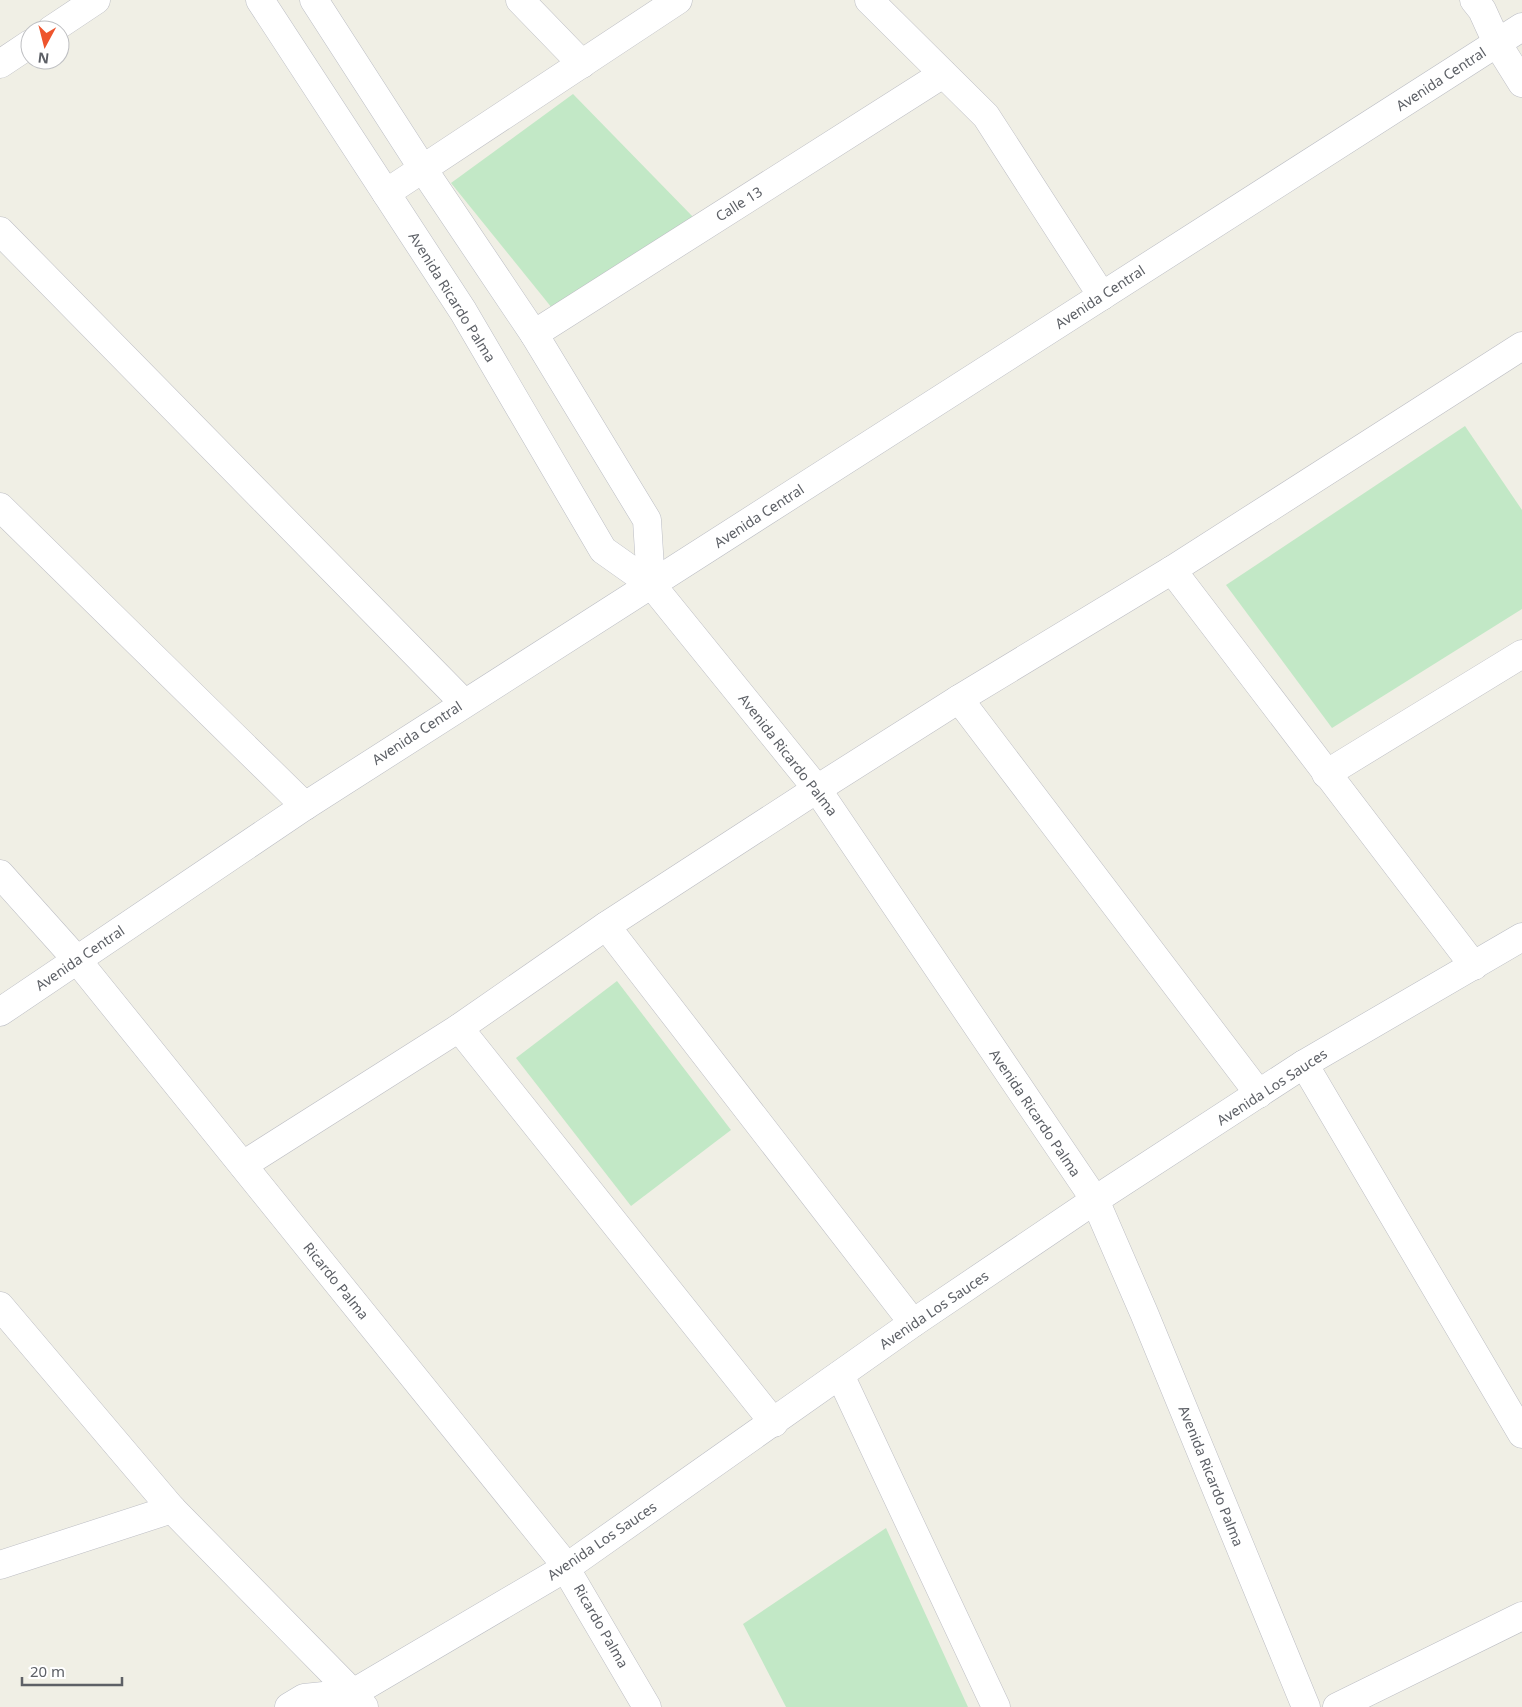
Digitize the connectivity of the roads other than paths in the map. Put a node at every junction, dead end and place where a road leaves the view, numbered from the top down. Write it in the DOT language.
graph roads {
  1 [pos="96,0"];
  2 [pos="260,0"];
  3 [pos="314,0"];
  4 [pos="520,0"];
  5 [pos="678,0"];
  6 [pos="869,0"];
  7 [pos="1474,0"];
  8 [pos="66,20"];
  9 [pos="1522,27"];
  10 [pos="1497,43"];
  11 [pos="20,51"];
  12 [pos="0,64"];
  13 [pos="582,64"];
  14 [pos="943,74"];
  15 [pos="1522,82"];
  16 [pos="423,169"];
  17 [pos="386,193"];
  18 [pos="0,231"];
  19 [pos="1102,296"];
  20 [pos="534,334"];
  21 [pos="1522,346"];
  22 [pos="0,507"];
  23 [pos="1172,570"];
  24 [pos="651,584"];
  25 [pos="1522,654"];
  26 [pos="959,699"];
  27 [pos="464,703"];
  28 [pos="1326,774"];
  29 [pos="817,789"];
  30 [pos="305,806"];
  31 [pos="0,874"];
  32 [pos="606,926"];
  33 [pos="1520,941"];
  34 [pos="77,960"];
  35 [pos="1474,966"];
  36 [pos="0,1012"];
  37 [pos="459,1028"];
  38 [pos="1304,1064"];
  39 [pos="1260,1094"];
  40 [pos="243,1165"];
  41 [pos="1094,1200"];
  42 [pos="5,1323"];
  43 [pos="913,1323"];
  44 [pos="840,1374"];
  45 [pos="774,1423"];
  46 [pos="1522,1434"];
  47 [pos="172,1509"];
  48 [pos="0,1565"];
  49 [pos="567,1567"];
  50 [pos="1522,1616"];
  51 [pos="353,1702"];
  52 [pos="289,1707"];
  53 [pos="647,1707"];
  54 [pos="996,1707"];
  55 [pos="1306,1707"];
  56 [pos="1337,1707"];
  1 -- 8 [label="street"];
  2 -- 17 [label="street, Avenida Ricardo Palma"];
  3 -- 16 [label="street"];
  4 -- 13 [label="street"];
  5 -- 13 [label="street"];
  6 -- 14 [label="street"];
  7 -- 10 [label="street"];
  9 -- 10 [label="street, Avenida Central"];
  10 -- 15 [label="street"];
  10 -- 19 [label="street, Avenida Central"];
  11 -- 12 [label="street"];
  13 -- 16 [label="street"];
  14 -- 19 [label="street"];
  14 -- 20 [label="street, Calle 13"];
  16 -- 17 [label="street"];
  16 -- 20 [label="street"];
  17 -- 24 [label="street, Avenida Ricardo Palma"];
  18 -- 27 [label="street"];
  19 -- 24 [label="street, Avenida Central"];
  20 -- 24 [label="street"];
  21 -- 23 [label="street"];
  22 -- 30 [label="street"];
  23 -- 26 [label="street"];
  23 -- 28 [label="street"];
  24 -- 27 [label="street, Avenida Central"];
  24 -- 29 [label="street, Avenida Ricardo Palma"];
  25 -- 28 [label="street"];
  26 -- 29 [label="street"];
  26 -- 39 [label="street"];
  27 -- 30 [label="street, Avenida Central"];
  28 -- 35 [label="street"];
  29 -- 32 [label="street"];
  29 -- 41 [label="street, Avenida Ricardo Palma"];
  30 -- 34 [label="street, Avenida Central"];
  31 -- 34 [label="street, Ricardo Palma"];
  32 -- 37 [label="street"];
  32 -- 43 [label="street"];
  33 -- 35 [label="street, Avenida Los Sauces"];
  34 -- 36 [label="street, Avenida Central"];
  34 -- 40 [label="street, Ricardo Palma"];
  35 -- 38 [label="street, Avenida Los Sauces"];
  37 -- 40 [label="street"];
  37 -- 45 [label="street"];
  38 -- 39 [label="street, Avenida Los Sauces"];
  38 -- 46 [label="street"];
  39 -- 41 [label="street, Avenida Los Sauces"];
  40 -- 49 [label="street, Ricardo Palma"];
  41 -- 43 [label="street, Avenida Los Sauces"];
  41 -- 55 [label="street, Avenida Ricardo Palma"];
  42 -- 47 [label="street"];
  43 -- 44 [label="street, Avenida Los Sauces"];
  44 -- 45 [label="street, Avenida Los Sauces"];
  44 -- 54 [label="street"];
  45 -- 49 [label="street, Avenida Los Sauces"];
  47 -- 48 [label="street"];
  47 -- 51 [label="street"];
  49 -- 51 [label="street, Avenida Los Sauces"];
  49 -- 53 [label="street, Ricardo Palma"];
  50 -- 56 [label="street"];
  51 -- 52 [label="street, Avenida Los Sauces"];
}
